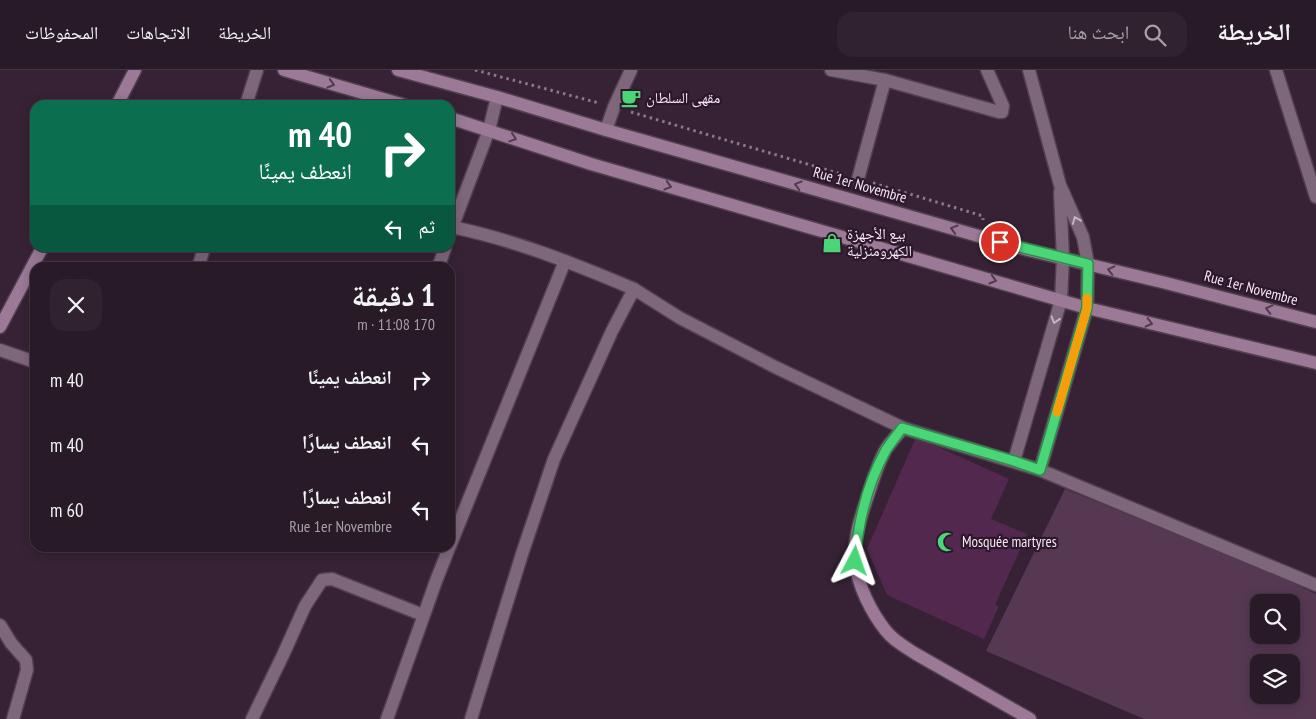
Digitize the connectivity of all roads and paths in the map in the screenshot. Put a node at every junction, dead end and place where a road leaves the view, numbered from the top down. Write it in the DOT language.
graph roads {
  1 [pos="135,70"];
  2 [pos="257,70"];
  3 [pos="284,70"];
  4 [pos="398,70"];
  5 [pos="476,70"];
  6 [pos="631,70"];
  7 [pos="831,70"];
  8 [pos="988,70"];
  9 [pos="1029,70"];
  10 [pos="1276,70"];
  11 [pos="885,80"];
  12 [pos="498,97"];
  13 [pos="120,100"];
  14 [pos="248,100"];
  15 [pos="387,100"];
  16 [pos="614,107"];
  17 [pos="455,120"];
  18 [pos="489,130"];
  19 [pos="606,130"];
  20 [pos="858,179"];
  21 [pos="1060,185"];
  22 [pos="1316,196"];
  23 [pos="455,219"];
  24 [pos="455,230"];
  25 [pos="985,238"];
  26 [pos="1063,258"];
  27 [pos="565,261"];
  28 [pos="1088,264"];
  29 [pos="30,271"];
  30 [pos="634,289"];
  31 [pos="1061,300"];
  32 [pos="1087,308"];
  33 [pos="1316,322"];
  34 [pos="0,327"];
  35 [pos="0,350"];
  36 [pos="30,360"];
  37 [pos="1316,363"];
  38 [pos="902,428"];
  39 [pos="1014,461"];
  40 [pos="1040,470"];
  41 [pos="455,535"];
  42 [pos="448,552"];
  43 [pos="1316,584"];
  44 [pos="423,615"];
  45 [pos="0,625"];
  46 [pos="13,719"];
  47 [pos="252,719"];
  48 [pos="387,719"];
  49 [pos="471,719"];
  50 [pos="1030,719"];
  1 -- 13 [label="main road"];
  2 -- 14 [label="street"];
  3 -- 15 [label="main road, one-way"];
  4 -- 12 [label="main road, Rue 1er Novembre"];
  5 -- 16 [label="path"];
  6 -- 16 [label="street"];
  7 -- 11 [label="street"];
  8 -- 11 [label="street"];
  9 -- 21 [label="street"];
  10 -- 22 [label="street"];
  11 -- 20 [label="street"];
  12 -- 18 [label="street"];
  12 -- 19 [label="main road, Rue 1er Novembre"];
  16 -- 19 [label="street"];
  16 -- 20 [label="path"];
  17 -- 18 [label="main road"];
  18 -- 23 [label="street"];
  18 -- 31 [label="main road, one-way"];
  25 -- 19 [label="main road, Rue 1er Novembre, one-way"];
  20 -- 25 [label="path"];
  21 -- 26 [label="street"];
  28 -- 21 [label="street, one-way"];
  24 -- 27 [label="street"];
  25 -- 26 [label="main road, Rue 1er Novembre"];
  26 -- 28 [label="main road, Rue 1er Novembre"];
  26 -- 31 [label="street"];
  27 -- 30 [label="street"];
  27 -- 41 [label="street"];
  28 -- 32 [label="street"];
  33 -- 28 [label="main road, Rue 1er Novembre, one-way"];
  29 -- 34 [label="main road"];
  30 -- 38 [label="street"];
  30 -- 49 [label="street"];
  31 -- 32 [label="main road"];
  31 -- 39 [label="street, one-way"];
  32 -- 37 [label="main road, one-way"];
  32 -- 40 [label="street"];
  35 -- 36 [label="street"];
  38 -- 39 [label="street"];
  38 -- 50 [label="main road"];
  39 -- 40 [label="street"];
  40 -- 43 [label="street"];
  42 -- 44 [label="street"];
  44 -- 47 [label="street"];
  44 -- 48 [label="street"];
  45 -- 46 [label="street"];
}
